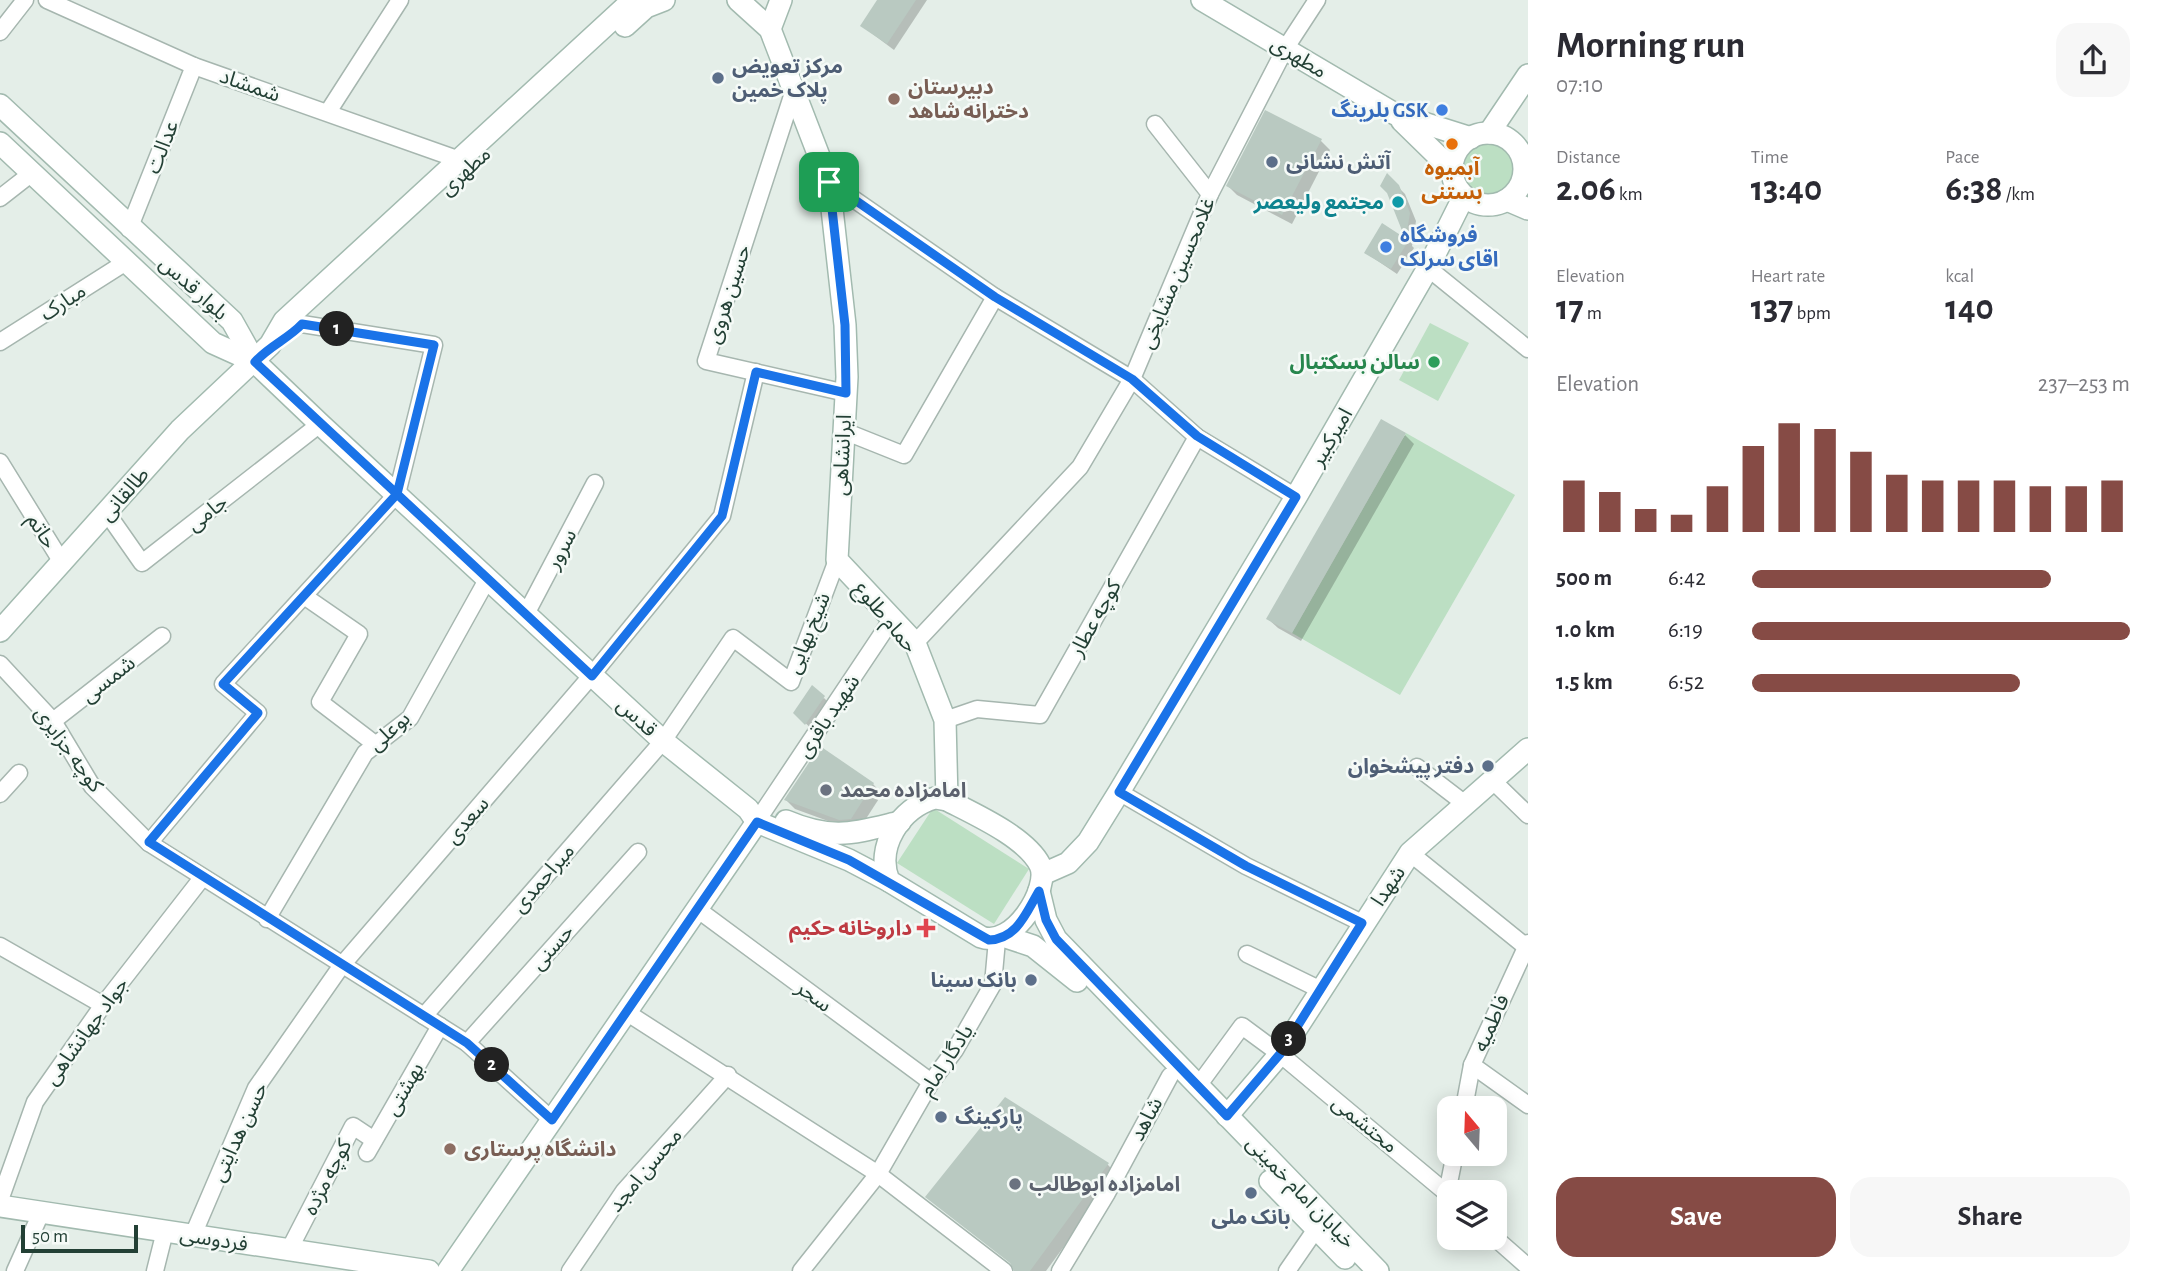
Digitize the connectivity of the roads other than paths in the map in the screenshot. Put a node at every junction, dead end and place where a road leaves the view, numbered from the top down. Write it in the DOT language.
graph roads {
  1 [pos="25,0"];
  2 [pos="47,0"];
  3 [pos="400,0"];
  4 [pos="633,0"];
  5 [pos="664,0"];
  6 [pos="738,0"];
  7 [pos="781,0"];
  8 [pos="1202,0"];
  9 [pos="1317,0"];
  10 [pos="770,29"];
  11 [pos="0,32"];
  12 [pos="1285,49"];
  13 [pos="194,66"];
  14 [pos="1528,75"];
  15 [pos="794,90"];
  16 [pos="0,105"];
  17 [pos="328,112"];
  18 [pos="1395,114"];
  19 [pos="1155,124"];
  20 [pos="1480,136"];
  21 [pos="1523,142"];
  22 [pos="0,143"];
  23 [pos="464,162"];
  24 [pos="32,173"];
  25 [pos="1453,176"];
  26 [pos="1526,176"];
  27 [pos="829,182"];
  28 [pos="1210,194"];
  29 [pos="1464,196"];
  30 [pos="0,198"];
  31 [pos="1507,200"];
  32 [pos="1528,209"];
  33 [pos="129,229"];
  34 [pos="126,262"];
  35 [pos="1427,268"];
  36 [pos="995,297"];
  37 [pos="302,324"];
  38 [pos="0,342"];
  39 [pos="270,345"];
  40 [pos="1528,349"];
  41 [pos="255,362"];
  42 [pos="756,372"];
  43 [pos="1132,379"];
  44 [pos="846,393"];
  45 [pos="320,424"];
  46 [pos="844,431"];
  47 [pos="1197,436"];
  48 [pos="0,462"];
  49 [pos="595,483"];
  50 [pos="397,494"];
  51 [pos="1296,497"];
  52 [pos="107,513"];
  53 [pos="836,560"];
  54 [pos="63,564"];
  55 [pos="488,578"];
  56 [pos="304,596"];
  57 [pos="526,614"];
  58 [pos="892,619"];
  59 [pos="0,631"];
  60 [pos="162,636"];
  61 [pos="915,643"];
  62 [pos="0,664"];
  63 [pos="592,676"];
  64 [pos="944,720"];
  65 [pos="53,721"];
  66 [pos="663,741"];
  67 [pos="376,744"];
  68 [pos="1528,749"];
  69 [pos="1417,767"];
  70 [pos="19,773"];
  71 [pos="1491,779"];
  72 [pos="1119,792"];
  73 [pos="0,794"];
  74 [pos="947,800"];
  75 [pos="1464,803"];
  76 [pos="756,814"];
  77 [pos="1528,815"];
  78 [pos="901,822"];
  79 [pos="149,842"];
  80 [pos="638,852"];
  81 [pos="1410,853"];
  82 [pos="202,878"];
  83 [pos="889,881"];
  84 [pos="1041,882"];
  85 [pos="697,909"];
  86 [pos="267,919"];
  87 [pos="1362,923"];
  88 [pos="1002,938"];
  89 [pos="1526,944"];
  90 [pos="0,946"];
  91 [pos="1247,954"];
  92 [pos="342,965"];
  93 [pos="1321,989"];
  94 [pos="103,1005"];
  95 [pos="626,1012"];
  96 [pos="424,1016"];
  97 [pos="440,1026"];
  98 [pos="467,1043"];
  99 [pos="1280,1054"];
  100 [pos="1472,1065"];
  101 [pos="728,1075"];
  102 [pos="1170,1076"];
  103 [pos="931,1082"];
  104 [pos="1198,1086"];
  105 [pos="1466,1096"];
  106 [pos="1528,1105"];
  107 [pos="1227,1116"];
  108 [pos="552,1120"];
  109 [pos="371,1146"];
  110 [pos="878,1174"];
  111 [pos="1437,1185"];
  112 [pos="0,1199"];
  113 [pos="0,1206"];
  114 [pos="41,1213"];
  115 [pos="1317,1229"];
  116 [pos="165,1231"];
  117 [pos="192,1235"];
  118 [pos="1507,1248"];
  119 [pos="289,1250"];
  120 [pos="334,1264"];
  121 [pos="1528,1267"];
  122 [pos="15,1271"];
  123 [pos="155,1271"];
  124 [pos="429,1271"];
  125 [pos="448,1271"];
  126 [pos="570,1271"];
  127 [pos="802,1271"];
  128 [pos="1004,1271"];
  129 [pos="1060,1271"];
  130 [pos="1287,1271"];
  131 [pos="1359,1271"];
  132 [pos="1378,1271"];
  1 -- 11 [label="street"];
  2 -- 13 [label="street, شمشاد"];
  3 -- 17 [label="street"];
  4 -- 23 [label="main road, مطهری"];
  5 -- 23 [label="main road, مطهری"];
  6 -- 10 [label="main road"];
  7 -- 10 [label="main road"];
  8 -- 12 [label="main road, مطهری"];
  9 -- 12 [label="street, غلامحسین مشایخی"];
  10 -- 15 [label="main road, ایرانشاهی"];
  12 -- 18 [label="main road, مطهری"];
  12 -- 28 [label="street, غلامحسین مشایخی"];
  13 -- 17 [label="street, شمشاد"];
  13 -- 33 [label="street, عدالت"];
  14 -- 20 [label="main road"];
  15 -- 27 [label="main road, ایرانشاهی"];
  15 -- 42 [label="street, حسین هروی"];
  16 -- 33 [label="main road, بلوار قدس"];
  17 -- 23 [label="street, شمشاد"];
  18 -- 20 [label="main road, مطهری"];
  18 -- 25 [label="main road, مطهری"];
  19 -- 28 [label="street"];
  20 -- 21 [label="main road"];
  20 -- 25 [label="main road"];
  21 -- 26 [label="main road"];
  22 -- 24 [label="main road, بلوار قدس"];
  23 -- 37 [label="main road, مطهری"];
  23 -- 39 [label="main road, مطهری"];
  24 -- 30 [label="street"];
  24 -- 34 [label="main road, بلوار قدس"];
  25 -- 29 [label="main road"];
  26 -- 31 [label="main road"];
  27 -- 36 [label="street"];
  27 -- 44 [label="main road, ایرانشاهی"];
  28 -- 43 [label="street, غلامحسین مشایخی"];
  29 -- 31 [label="main road"];
  29 -- 35 [label="main road, امیرکبیر"];
  31 -- 32 [label="main road"];
  33 -- 41 [label="main road, بلوار قدس"];
  34 -- 38 [label="street, مبارک"];
  34 -- 41 [label="main road, بلوار قدس"];
  35 -- 40 [label="street"];
  35 -- 51 [label="main road, امیرکبیر"];
  36 -- 43 [label="street"];
  36 -- 46 [label="street"];
  37 -- 39 [label="main road, مطهری"];
  37 -- 50 [label="street"];
  39 -- 41 [label="main road, مطهری"];
  41 -- 45 [label="main road, قدس"];
  41 -- 52 [label="main road, طالقانی"];
  42 -- 44 [label="street, حسین هروی"];
  42 -- 63 [label="street, سعدی"];
  43 -- 47 [label="street"];
  43 -- 61 [label="street, غلامحسین مشایخی"];
  44 -- 46 [label="main road, ایرانشاهی"];
  45 -- 50 [label="main road, قدس"];
  45 -- 52 [label="street, جامی"];
  46 -- 53 [label="main road, ایرانشاهی"];
  47 -- 51 [label="street"];
  47 -- 64 [label="street, کوچه عطار"];
  48 -- 54 [label="street, حاتم"];
  49 -- 57 [label="street, سرور"];
  50 -- 55 [label="main road, قدس"];
  50 -- 56 [label="street"];
  51 -- 72 [label="main road, امیرکبیر"];
  52 -- 54 [label="main road, طالقانی"];
  53 -- 58 [label="main road, حمام طلوع"];
  53 -- 66 [label="street, شیخ بهایی"];
  54 -- 59 [label="main road, طالقانی"];
  55 -- 57 [label="main road, قدس"];
  55 -- 67 [label="street, بوعلی"];
  56 -- 67 [label="street"];
  56 -- 79 [label="street"];
  57 -- 63 [label="main road, قدس"];
  58 -- 61 [label="main road, حمام طلوع"];
  58 -- 76 [label="street, شهید باقری"];
  60 -- 65 [label="street, شمسی"];
  61 -- 64 [label="main road, حمام طلوع"];
  62 -- 65 [label="street, کوچه جزایری"];
  63 -- 66 [label="main road, قدس"];
  63 -- 92 [label="street, سعدی"];
  64 -- 74 [label="main road, حمام طلوع"];
  65 -- 79 [label="street, کوچه جزایری"];
  66 -- 76 [label="main road, قدس"];
  66 -- 96 [label="street, میراحمدی"];
  67 -- 86 [label="street, بوعلی"];
  68 -- 71 [label="main road, شهدا"];
  69 -- 75 [label="street"];
  70 -- 73 [label="street"];
  71 -- 75 [label="main road, شهدا"];
  71 -- 77 [label="street"];
  72 -- 84 [label="main road, امیرکبیر"];
  72 -- 87 [label="street"];
  74 -- 78 [label="main road"];
  74 -- 84 [label="main road"];
  75 -- 81 [label="main road, شهدا"];
  76 -- 78 [label="main road, قدس"];
  76 -- 83 [label="main road, قدس"];
  76 -- 85 [label="main road"];
  78 -- 83 [label="main road"];
  79 -- 82 [label="street, کوچه جزایری"];
  80 -- 98 [label="street, حسنی"];
  81 -- 87 [label="main road, شهدا"];
  81 -- 89 [label="street"];
  82 -- 86 [label="street, کوچه جزایری"];
  82 -- 94 [label="street, جواد جهانشاهی"];
  83 -- 88 [label="main road"];
  84 -- 88 [label="main road"];
  84 -- 104 [label="main road, خیابان امام خمینی"];
  85 -- 95 [label="main road"];
  85 -- 103 [label="street, سحر"];
  86 -- 92 [label="street, کوچه جزایری"];
  87 -- 93 [label="main road, شهدا"];
  88 -- 102 [label="main road, خیابان امام خمینی"];
  88 -- 103 [label="street, یادگار امام"];
  89 -- 100 [label="street, فاطمیه"];
  90 -- 94 [label="street"];
  91 -- 93 [label="street"];
  92 -- 96 [label="street, کوچه جزایری"];
  92 -- 117 [label="street, حسن هدایتی"];
  93 -- 99 [label="main road, شهدا"];
  94 -- 112 [label="street, جواد جهانشاهی"];
  95 -- 101 [label="street"];
  95 -- 108 [label="main road"];
  96 -- 97 [label="street, کوچه جزایری"];
  97 -- 98 [label="street, کوچه جزایری"];
  97 -- 109 [label="street, بهشتی"];
  98 -- 108 [label="street, کوچه جزایری"];
  99 -- 104 [label="street, محتشمی"];
  99 -- 107 [label="main road, شهدا"];
  99 -- 111 [label="street, محتشمی"];
  100 -- 105 [label="street, فاطمیه"];
  100 -- 106 [label="street"];
  101 -- 110 [label="street"];
  101 -- 126 [label="street, محسن امجد"];
  102 -- 115 [label="main road, خیابان امام خمینی"];
  102 -- 129 [label="street, شاهد"];
  103 -- 110 [label="street, یادگار امام"];
  104 -- 107 [label="main road, خیابان امام خمینی"];
  107 -- 132 [label="main road, خیابان امام خمینی"];
  108 -- 125 [label="main road"];
  109 -- 119 [label="street, کوچه مژده"];
  110 -- 127 [label="street, یادگار امام"];
  110 -- 128 [label="street"];
  113 -- 114 [label="main road, فردوسی"];
  114 -- 116 [label="main road, فردوسی"];
  114 -- 122 [label="street"];
  115 -- 130 [label="street"];
  115 -- 131 [label="main road, خیابان امام خمینی"];
  116 -- 117 [label="main road, فردوسی"];
  116 -- 123 [label="street"];
  117 -- 119 [label="main road, فردوسی"];
  118 -- 121 [label="street"];
  119 -- 120 [label="main road, فردوسی"];
  120 -- 124 [label="main road, فردوسی"];
}
